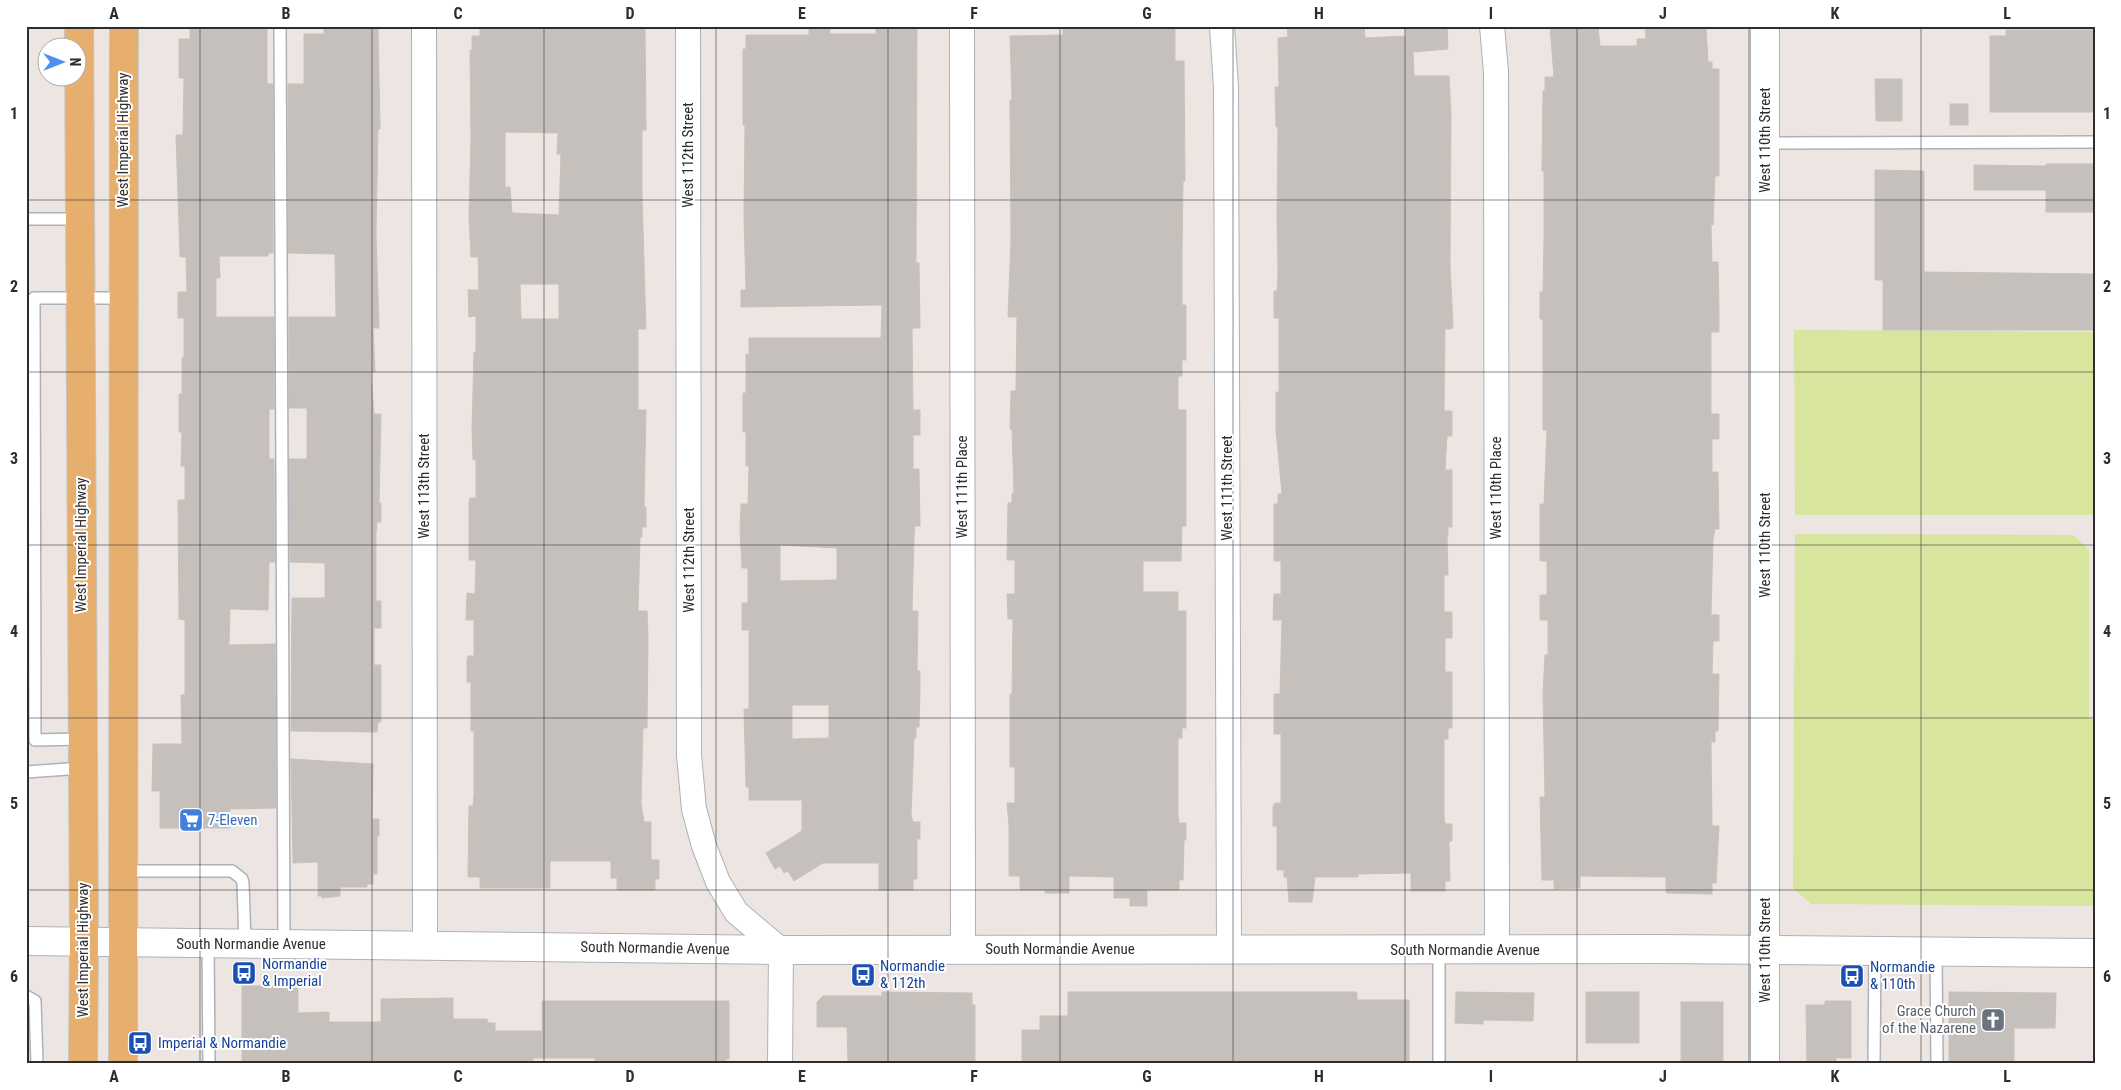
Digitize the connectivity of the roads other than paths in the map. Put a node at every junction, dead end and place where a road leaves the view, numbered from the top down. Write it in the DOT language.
graph roads {
  1 [pos="79,26"];
  2 [pos="124,26"];
  3 [pos="280,26"];
  4 [pos="424,26"];
  5 [pos="688,26"];
  6 [pos="962,26"];
  7 [pos="1222,26"];
  8 [pos="1492,26"];
  9 [pos="1766,26"];
  10 [pos="2095,142"];
  11 [pos="1765,143"];
  12 [pos="26,219"];
  13 [pos="79,219"];
  14 [pos="79,298"];
  15 [pos="123,298"];
  16 [pos="82,739"];
  17 [pos="82,768"];
  18 [pos="26,772"];
  19 [pos="123,871"];
  20 [pos="26,941"];
  21 [pos="84,942"];
  22 [pos="123,943"];
  23 [pos="208,944"];
  24 [pos="245,944"];
  25 [pos="284,944"];
  26 [pos="425,946"];
  27 [pos="963,949"];
  28 [pos="781,950"];
  29 [pos="1228,950"];
  30 [pos="1439,950"];
  31 [pos="1497,950"];
  32 [pos="1765,950"];
  33 [pos="1874,951"];
  34 [pos="1936,952"];
  35 [pos="2095,953"];
  36 [pos="26,996"];
  37 [pos="37,1064"];
  38 [pos="83,1064"];
  39 [pos="123,1064"];
  40 [pos="209,1064"];
  41 [pos="780,1064"];
  42 [pos="1439,1064"];
  43 [pos="1765,1064"];
  44 [pos="1874,1064"];
  45 [pos="1936,1064"];
  1 -- 13 [label="main road, West Imperial Highway"];
  2 -- 15 [label="main road, West Imperial Highway"];
  3 -- 25 [label="lane"];
  4 -- 26 [label="street, West 113th Street"];
  5 -- 28 [label="street, West 112th Street"];
  6 -- 27 [label="street, West 111th Place"];
  7 -- 29 [label="street, West 111th Street"];
  8 -- 31 [label="street, West 110th Place"];
  9 -- 11 [label="main road, West 110th Street"];
  10 -- 11 [label="lane"];
  11 -- 32 [label="main road, West 110th Street"];
  12 -- 13 [label="lane"];
  13 -- 14 [label="main road, West Imperial Highway"];
  14 -- 15 [label="lane"];
  14 -- 16 [label="main road, West Imperial Highway"];
  14 -- 16 [label="lane"];
  15 -- 19 [label="main road, West Imperial Highway"];
  16 -- 17 [label="main road, West Imperial Highway"];
  17 -- 18 [label="lane"];
  17 -- 21 [label="main road, West Imperial Highway"];
  19 -- 22 [label="main road, West Imperial Highway"];
  19 -- 24 [label="lane"];
  20 -- 21 [label="main road, South Normandie Avenue"];
  21 -- 22 [label="main road, South Normandie Avenue"];
  21 -- 38 [label="main road, West Imperial Highway"];
  22 -- 23 [label="main road, South Normandie Avenue"];
  22 -- 39 [label="main road, West Imperial Highway"];
  23 -- 24 [label="main road, South Normandie Avenue"];
  23 -- 40 [label="lane"];
  24 -- 25 [label="main road, South Normandie Avenue"];
  25 -- 26 [label="main road, South Normandie Avenue"];
  26 -- 28 [label="main road, South Normandie Avenue"];
  27 -- 28 [label="main road, South Normandie Avenue"];
  27 -- 29 [label="main road, South Normandie Avenue"];
  28 -- 41 [label="street"];
  29 -- 30 [label="main road, South Normandie Avenue"];
  30 -- 31 [label="main road, South Normandie Avenue"];
  30 -- 42 [label="lane"];
  31 -- 32 [label="main road, South Normandie Avenue"];
  32 -- 33 [label="main road, South Normandie Avenue"];
  32 -- 43 [label="main road, West 110th Street"];
  33 -- 34 [label="main road, South Normandie Avenue"];
  33 -- 44 [label="lane"];
  34 -- 35 [label="main road, South Normandie Avenue"];
  34 -- 45 [label="lane"];
  36 -- 37 [label="lane"];
}
